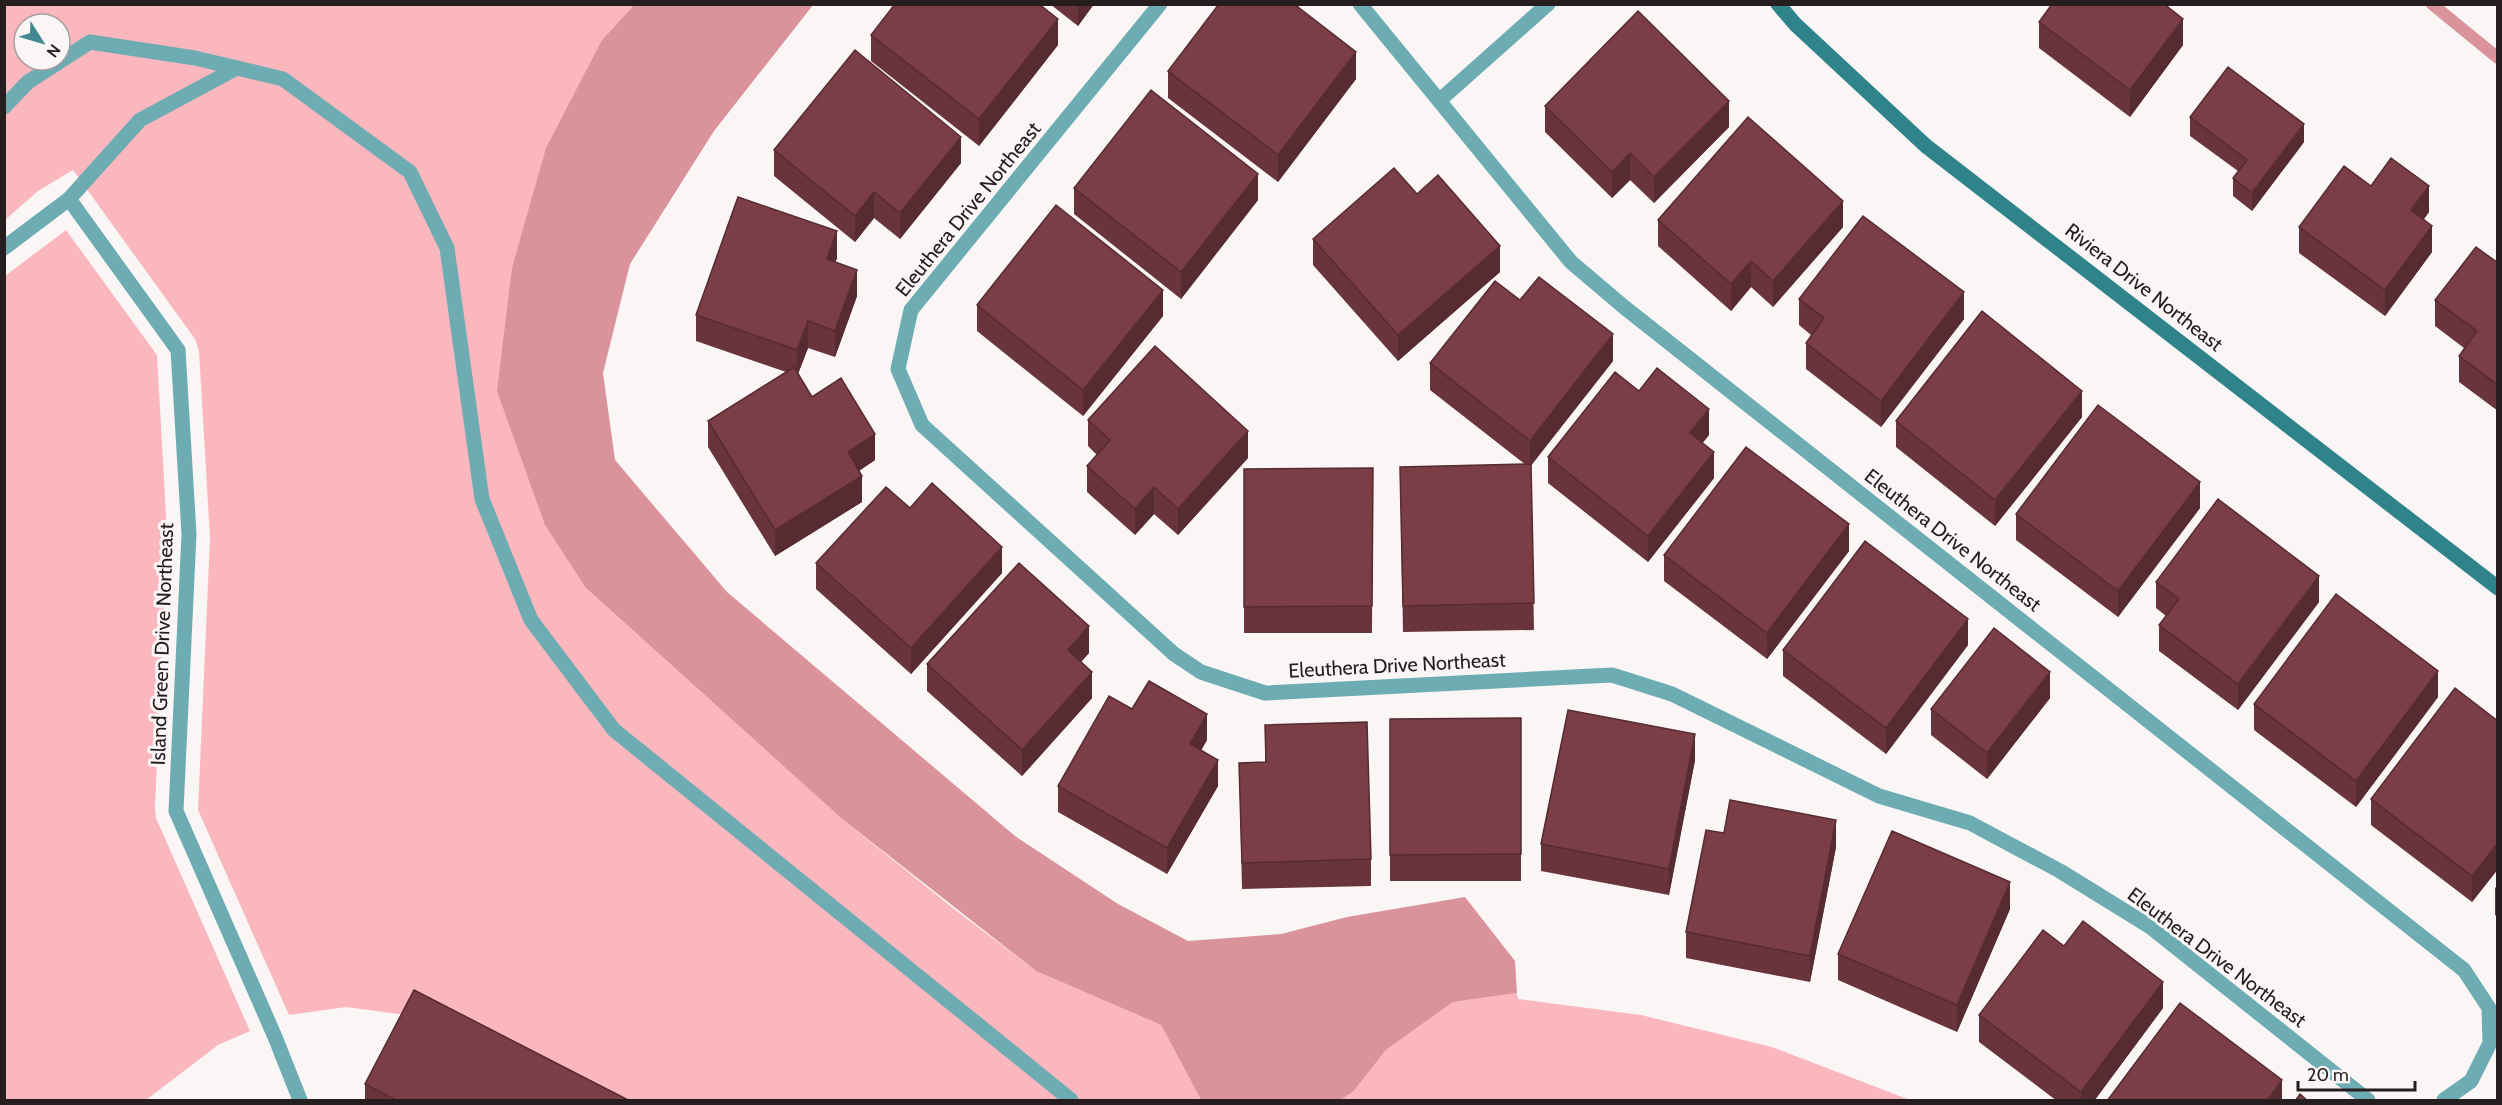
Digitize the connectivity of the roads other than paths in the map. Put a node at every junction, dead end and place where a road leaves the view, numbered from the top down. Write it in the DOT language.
graph roads {
  1 [pos="1160,4"];
  2 [pos="1360,4"];
  3 [pos="1548,4"];
  4 [pos="1778,4"];
  5 [pos="235,69"];
  6 [pos="1440,100"];
  7 [pos="4,107"];
  8 [pos="69,199"];
  9 [pos="4,248"];
  10 [pos="2498,588"];
  11 [pos="300,1101"];
  12 [pos="1071,1101"];
  13 [pos="2368,1101"];
  14 [pos="2444,1101"];
  1 -- 13 [label="street, Eleuthera Drive Northeast"];
  2 -- 6 [label="street, Eleuthera Drive Northeast"];
  3 -- 6 [label="street"];
  4 -- 10 [label="street, Riviera Drive Northeast"];
  5 -- 7 [label="street"];
  5 -- 8 [label="street"];
  5 -- 12 [label="street"];
  6 -- 14 [label="street, Eleuthera Drive Northeast"];
  8 -- 9 [label="street"];
  8 -- 11 [label="street, Island Green Drive Northeast"];
}
